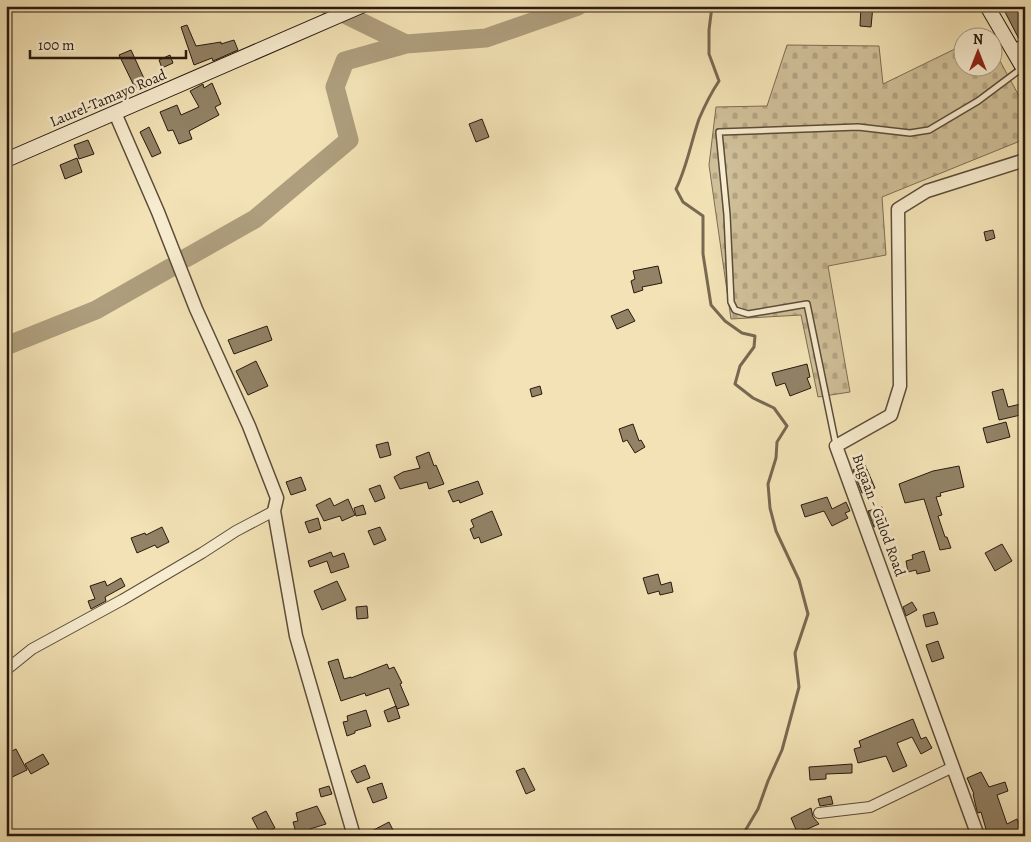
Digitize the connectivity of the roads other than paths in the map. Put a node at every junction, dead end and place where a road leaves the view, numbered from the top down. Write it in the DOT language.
graph roads {
  1 [pos="361,6"];
  2 [pos="986,6"];
  3 [pos="1019,47"];
  4 [pos="1024,69"];
  5 [pos="116,113"];
  6 [pos="6,160"];
  7 [pos="1025,160"];
  8 [pos="836,446"];
  9 [pos="274,511"];
  10 [pos="6,670"];
  11 [pos="953,767"];
  12 [pos="819,813"];
  13 [pos="354,836"];
  14 [pos="978,836"];
  1 -- 5 [label="main road, Laurel-Tamayo Road"];
  2 -- 3 [label="main road"];
  3 -- 4 [label="main road"];
  4 -- 8 [label="lane"];
  5 -- 6 [label="main road, Laurel-Tamayo Road"];
  5 -- 9 [label="street"];
  7 -- 8 [label="street, Bugaan - Gulod Road"];
  8 -- 11 [label="street, Bugaan - Gulod Road"];
  9 -- 10 [label="street"];
  9 -- 13 [label="street"];
  11 -- 12 [label="street"];
  11 -- 14 [label="street, Bugaan - Gulod Road"];
}
